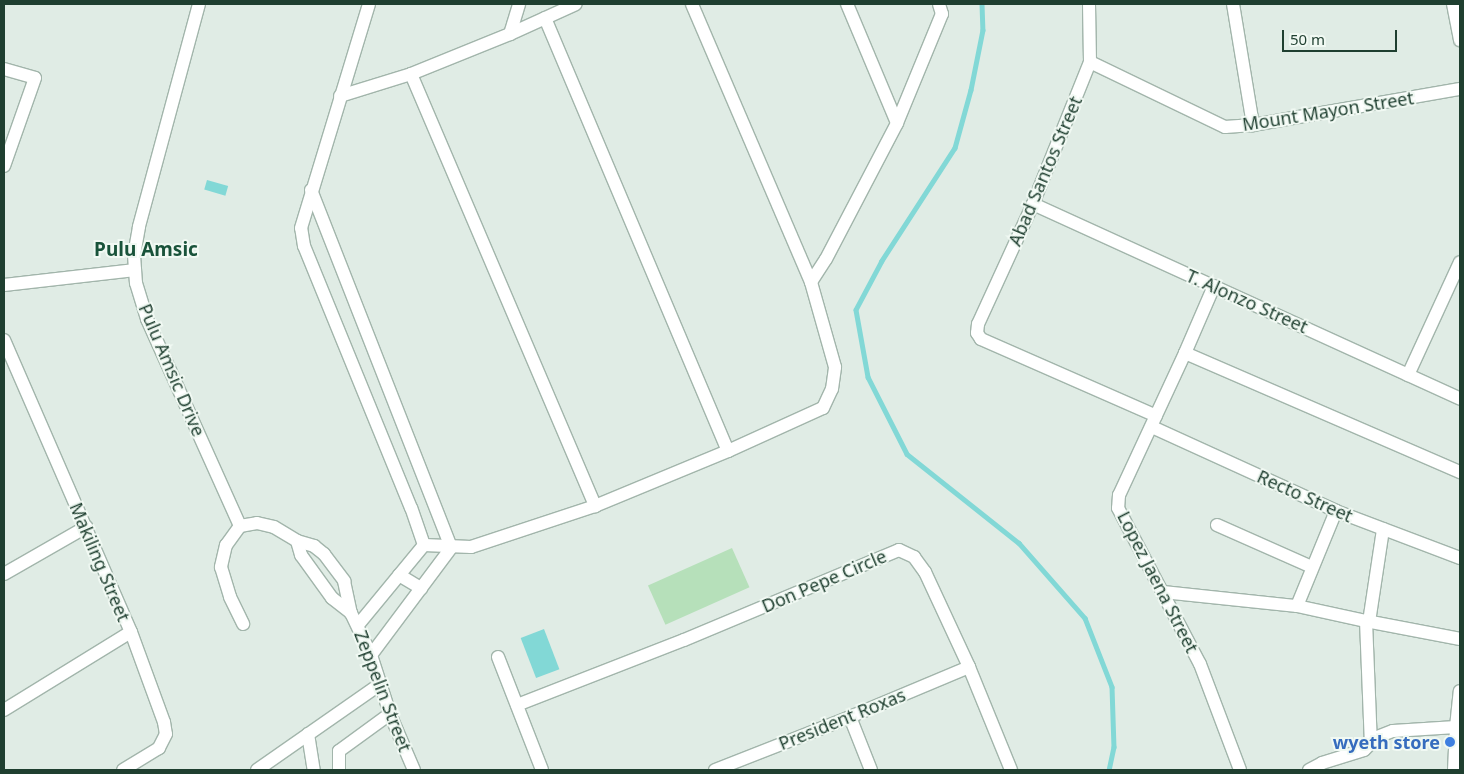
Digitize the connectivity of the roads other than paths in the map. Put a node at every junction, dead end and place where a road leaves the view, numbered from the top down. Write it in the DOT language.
graph roads {
  1 [pos="199,4"];
  2 [pos="369,4"];
  3 [pos="519,4"];
  4 [pos="576,4"];
  5 [pos="692,4"];
  6 [pos="846,4"];
  7 [pos="939,4"];
  8 [pos="1089,4"];
  9 [pos="1233,4"];
  10 [pos="1453,4"];
  11 [pos="545,18"];
  12 [pos="510,34"];
  13 [pos="1460,40"];
  14 [pos="1090,62"];
  15 [pos="4,69"];
  16 [pos="411,74"];
  17 [pos="1460,89"];
  18 [pos="340,96"];
  19 [pos="897,123"];
  20 [pos="1254,125"];
  21 [pos="4,166"];
  22 [pos="311,190"];
  23 [pos="1033,204"];
  24 [pos="1460,262"];
  25 [pos="135,270"];
  26 [pos="811,282"];
  27 [pos="4,285"];
  28 [pos="1214,286"];
  29 [pos="977,333"];
  30 [pos="4,340"];
  31 [pos="1185,353"];
  32 [pos="1408,375"];
  33 [pos="1460,399"];
  34 [pos="1154,421"];
  35 [pos="728,451"];
  36 [pos="1460,472"];
  37 [pos="595,506"];
  38 [pos="1336,511"];
  39 [pos="1217,525"];
  40 [pos="240,526"];
  41 [pos="86,527"];
  42 [pos="1384,529"];
  43 [pos="297,541"];
  44 [pos="424,545"];
  45 [pos="451,548"];
  46 [pos="1460,558"];
  47 [pos="1312,567"];
  48 [pos="4,574"];
  49 [pos="399,575"];
  50 [pos="421,588"];
  51 [pos="1163,592"];
  52 [pos="1297,606"];
  53 [pos="352,613"];
  54 [pos="1367,622"];
  55 [pos="243,624"];
  56 [pos="358,625"];
  57 [pos="130,632"];
  58 [pos="1460,639"];
  59 [pos="371,655"];
  60 [pos="498,657"];
  61 [pos="969,667"];
  62 [pos="380,684"];
  63 [pos="1460,691"];
  64 [pos="517,706"];
  65 [pos="4,710"];
  66 [pos="390,714"];
  67 [pos="850,717"];
  68 [pos="1456,727"];
  69 [pos="308,734"];
  70 [pos="1371,743"];
  71 [pos="123,770"];
  72 [pos="257,770"];
  73 [pos="314,770"];
  74 [pos="339,770"];
  75 [pos="414,770"];
  76 [pos="542,770"];
  77 [pos="715,770"];
  78 [pos="871,770"];
  79 [pos="1010,770"];
  80 [pos="1240,770"];
  81 [pos="1309,770"];
  82 [pos="1454,770"];
  1 -- 25 [label="street, Pulu Amsic Drive"];
  2 -- 18 [label="street"];
  3 -- 12 [label="street"];
  4 -- 11 [label="street"];
  5 -- 26 [label="street"];
  6 -- 19 [label="street"];
  7 -- 19 [label="street"];
  8 -- 14 [label="street, Abad Santos Street"];
  9 -- 20 [label="street"];
  10 -- 13 [label="street"];
  11 -- 12 [label="street"];
  11 -- 35 [label="street"];
  12 -- 16 [label="street"];
  14 -- 20 [label="street, Mount Mayon Street"];
  14 -- 23 [label="street, Abad Santos Street"];
  15 -- 21 [label="street"];
  16 -- 18 [label="street"];
  16 -- 37 [label="street"];
  17 -- 20 [label="street, Mount Mayon Street"];
  18 -- 22 [label="street"];
  19 -- 26 [label="street"];
  22 -- 44 [label="street"];
  22 -- 45 [label="street"];
  23 -- 28 [label="street, T. Alonzo Street"];
  23 -- 29 [label="street, Abad Santos Street"];
  24 -- 32 [label="street"];
  25 -- 27 [label="street"];
  25 -- 40 [label="street, Pulu Amsic Drive"];
  26 -- 35 [label="street"];
  28 -- 31 [label="street, Lopez Jaena Street"];
  28 -- 32 [label="street, T. Alonzo Street"];
  29 -- 34 [label="street, Recto Street"];
  30 -- 41 [label="street, Makiling Street"];
  31 -- 34 [label="street, Lopez Jaena Street"];
  31 -- 36 [label="street"];
  32 -- 33 [label="street, T. Alonzo Street"];
  34 -- 38 [label="street, Recto Street"];
  34 -- 51 [label="street, Lopez Jaena Street"];
  35 -- 37 [label="street"];
  37 -- 45 [label="street"];
  38 -- 42 [label="street, Recto Street"];
  38 -- 47 [label="street"];
  39 -- 47 [label="street"];
  40 -- 43 [label="street"];
  40 -- 55 [label="street"];
  41 -- 48 [label="street"];
  41 -- 57 [label="street, Makiling Street"];
  42 -- 46 [label="street, Recto Street"];
  42 -- 54 [label="street"];
  43 -- 53 [label="street"];
  43 -- 53 [label="street"];
  44 -- 45 [label="street"];
  44 -- 49 [label="street"];
  45 -- 50 [label="street"];
  47 -- 52 [label="street"];
  49 -- 50 [label="street"];
  49 -- 56 [label="street"];
  50 -- 59 [label="street"];
  51 -- 52 [label="street"];
  51 -- 80 [label="street, Lopez Jaena Street"];
  52 -- 54 [label="street"];
  53 -- 56 [label="street, Zeppelin Street"];
  54 -- 58 [label="street"];
  54 -- 70 [label="street"];
  56 -- 59 [label="street, Zeppelin Street"];
  57 -- 65 [label="street"];
  57 -- 71 [label="street, Makiling Street"];
  59 -- 62 [label="street, Zeppelin Street"];
  60 -- 64 [label="street"];
  61 -- 64 [label="street, Don Pepe Circle"];
  61 -- 67 [label="street, President Roxas"];
  61 -- 79 [label="street, Don Pepe Circle"];
  62 -- 66 [label="street, Zeppelin Street"];
  62 -- 69 [label="street"];
  63 -- 68 [label="street"];
  64 -- 76 [label="street"];
  66 -- 74 [label="street"];
  66 -- 75 [label="street, Zeppelin Street"];
  67 -- 77 [label="street, President Roxas"];
  67 -- 78 [label="street"];
  68 -- 70 [label="street"];
  68 -- 82 [label="street"];
  69 -- 72 [label="street"];
  69 -- 73 [label="street"];
  70 -- 81 [label="street"];
}
